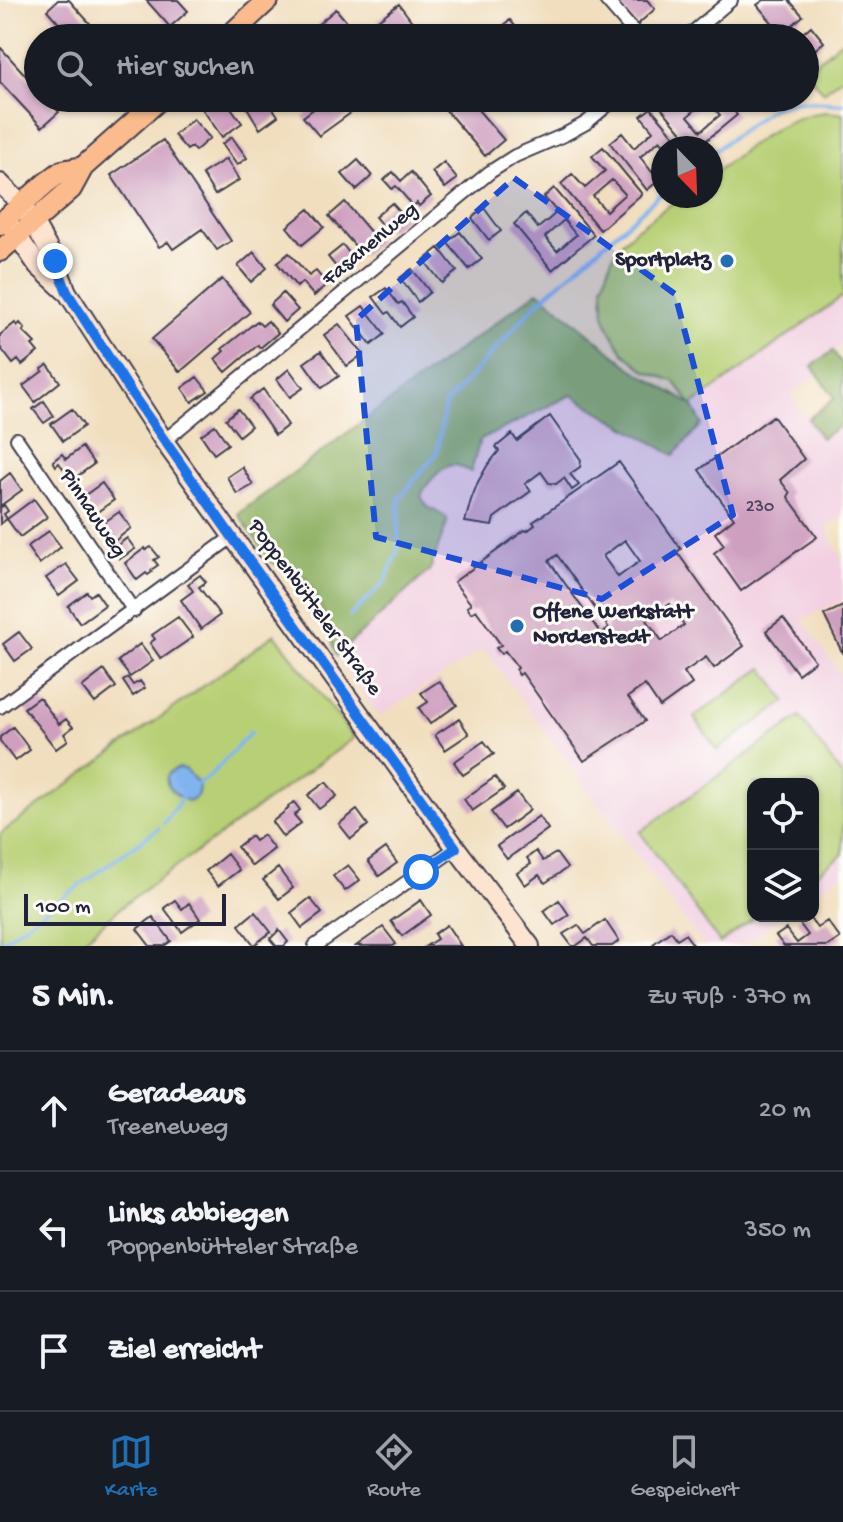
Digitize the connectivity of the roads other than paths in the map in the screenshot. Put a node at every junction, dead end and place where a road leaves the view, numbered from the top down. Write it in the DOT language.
graph roads {
  1 [pos="268,0"];
  2 [pos="606,0"];
  3 [pos="731,0"];
  4 [pos="242,24"];
  5 [pos="627,24"];
  6 [pos="703,24"];
  7 [pos="145,112"];
  8 [pos="599,112"];
  9 [pos="0,183"];
  10 [pos="27,214"];
  11 [pos="2,218"];
  12 [pos="18,237"];
  13 [pos="0,251"];
  14 [pos="67,292"];
  15 [pos="17,439"];
  16 [pos="164,441"];
  17 [pos="232,537"];
  18 [pos="134,611"];
  19 [pos="0,707"];
  20 [pos="456,848"];
  21 [pos="315,946"];
  22 [pos="530,946"];
  1 -- 4 [label="main road"];
  2 -- 5 [label="street"];
  3 -- 6 [label="street"];
  7 -- 10 [label="main road"];
  8 -- 16 [label="street, Fasanenweg"];
  9 -- 10 [label="main road, Poppenbütteler Straße"];
  10 -- 11 [label="main road"];
  10 -- 12 [label="main road"];
  10 -- 14 [label="main road, Poppenbütteler Straße"];
  11 -- 12 [label="main road, Poppenbütteler Straße"];
  12 -- 13 [label="main road"];
  12 -- 14 [label="main road, Poppenbütteler Straße"];
  14 -- 16 [label="main road, Poppenbütteler Straße"];
  15 -- 18 [label="street, Pinnauweg"];
  16 -- 17 [label="main road, Poppenbütteler Straße"];
  17 -- 18 [label="street"];
  17 -- 20 [label="main road, Poppenbütteler Straße"];
  18 -- 19 [label="street"];
  20 -- 21 [label="street"];
  20 -- 22 [label="main road, Poppenbütteler Straße"];
}
